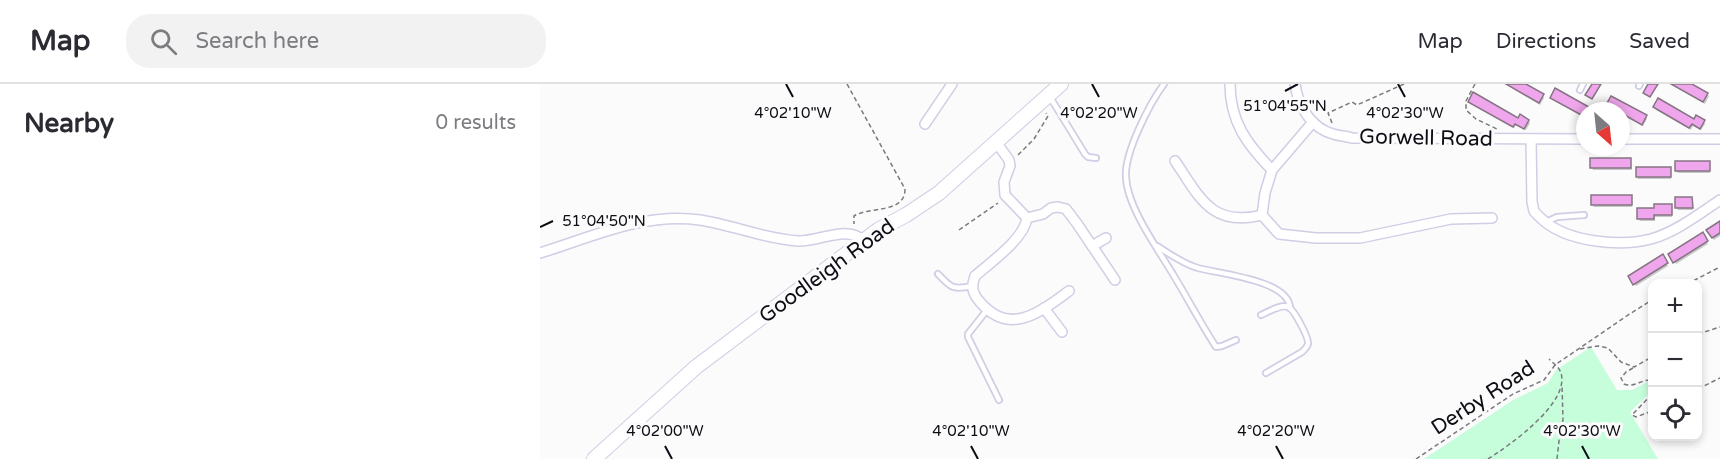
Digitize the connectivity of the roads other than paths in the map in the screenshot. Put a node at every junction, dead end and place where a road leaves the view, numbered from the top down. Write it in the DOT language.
graph roads {
  1 [pos="952,84"];
  2 [pos="1061,84"];
  3 [pos="1164,84"];
  4 [pos="1230,84"];
  5 [pos="1295,84"];
  6 [pos="1583,84"];
  7 [pos="1580,90"];
  8 [pos="1045,98"];
  9 [pos="1313,122"];
  10 [pos="925,124"];
  11 [pos="1531,139"];
  12 [pos="1576,139"];
  13 [pos="1630,139"];
  14 [pos="1720,139"];
  15 [pos="996,142"];
  16 [pos="1096,158"];
  17 [pos="1175,160"];
  18 [pos="1272,170"];
  19 [pos="1720,200"];
  20 [pos="1262,215"];
  21 [pos="1584,215"];
  22 [pos="1027,218"];
  23 [pos="1492,218"];
  24 [pos="1545,222"];
  25 [pos="862,238"];
  26 [pos="1106,238"];
  27 [pos="1155,245"];
  28 [pos="1092,246"];
  29 [pos="540,253"];
  30 [pos="938,274"];
  31 [pos="1115,280"];
  32 [pos="972,286"];
  33 [pos="1069,291"];
  34 [pos="1044,308"];
  35 [pos="1290,308"];
  36 [pos="987,310"];
  37 [pos="1261,315"];
  38 [pos="1062,332"];
  39 [pos="1236,340"];
  40 [pos="1266,373"];
  41 [pos="999,400"];
  42 [pos="596,458"];
  1 -- 10 [label="street"];
  2 -- 8 [label="street, Goodleigh Road"];
  3 -- 27 [label="lane"];
  4 -- 18 [label="street"];
  5 -- 9 [label="street"];
  6 -- 7 [label="lane"];
  8 -- 15 [label="street, Goodleigh Road"];
  8 -- 16 [label="lane"];
  9 -- 11 [label="street, Gorwell Road"];
  9 -- 18 [label="street"];
  11 -- 12 [label="street, Gorwell Road"];
  11 -- 24 [label="street"];
  13 -- 14 [label="street"];
  15 -- 22 [label="street"];
  15 -- 25 [label="street, Goodleigh Road"];
  17 -- 20 [label="street"];
  18 -- 20 [label="street"];
  19 -- 24 [label="street"];
  20 -- 23 [label="street"];
  21 -- 24 [label="lane"];
  22 -- 28 [label="street"];
  22 -- 32 [label="street"];
  25 -- 29 [label="street"];
  25 -- 42 [label="street, Goodleigh Road"];
  26 -- 28 [label="street"];
  27 -- 35 [label="lane"];
  27 -- 39 [label="lane"];
  28 -- 31 [label="street"];
  30 -- 32 [label="lane"];
  32 -- 36 [label="street"];
  33 -- 34 [label="street"];
  34 -- 36 [label="street"];
  34 -- 38 [label="street"];
  35 -- 37 [label="lane"];
  35 -- 40 [label="lane"];
  36 -- 41 [label="lane"];
}
